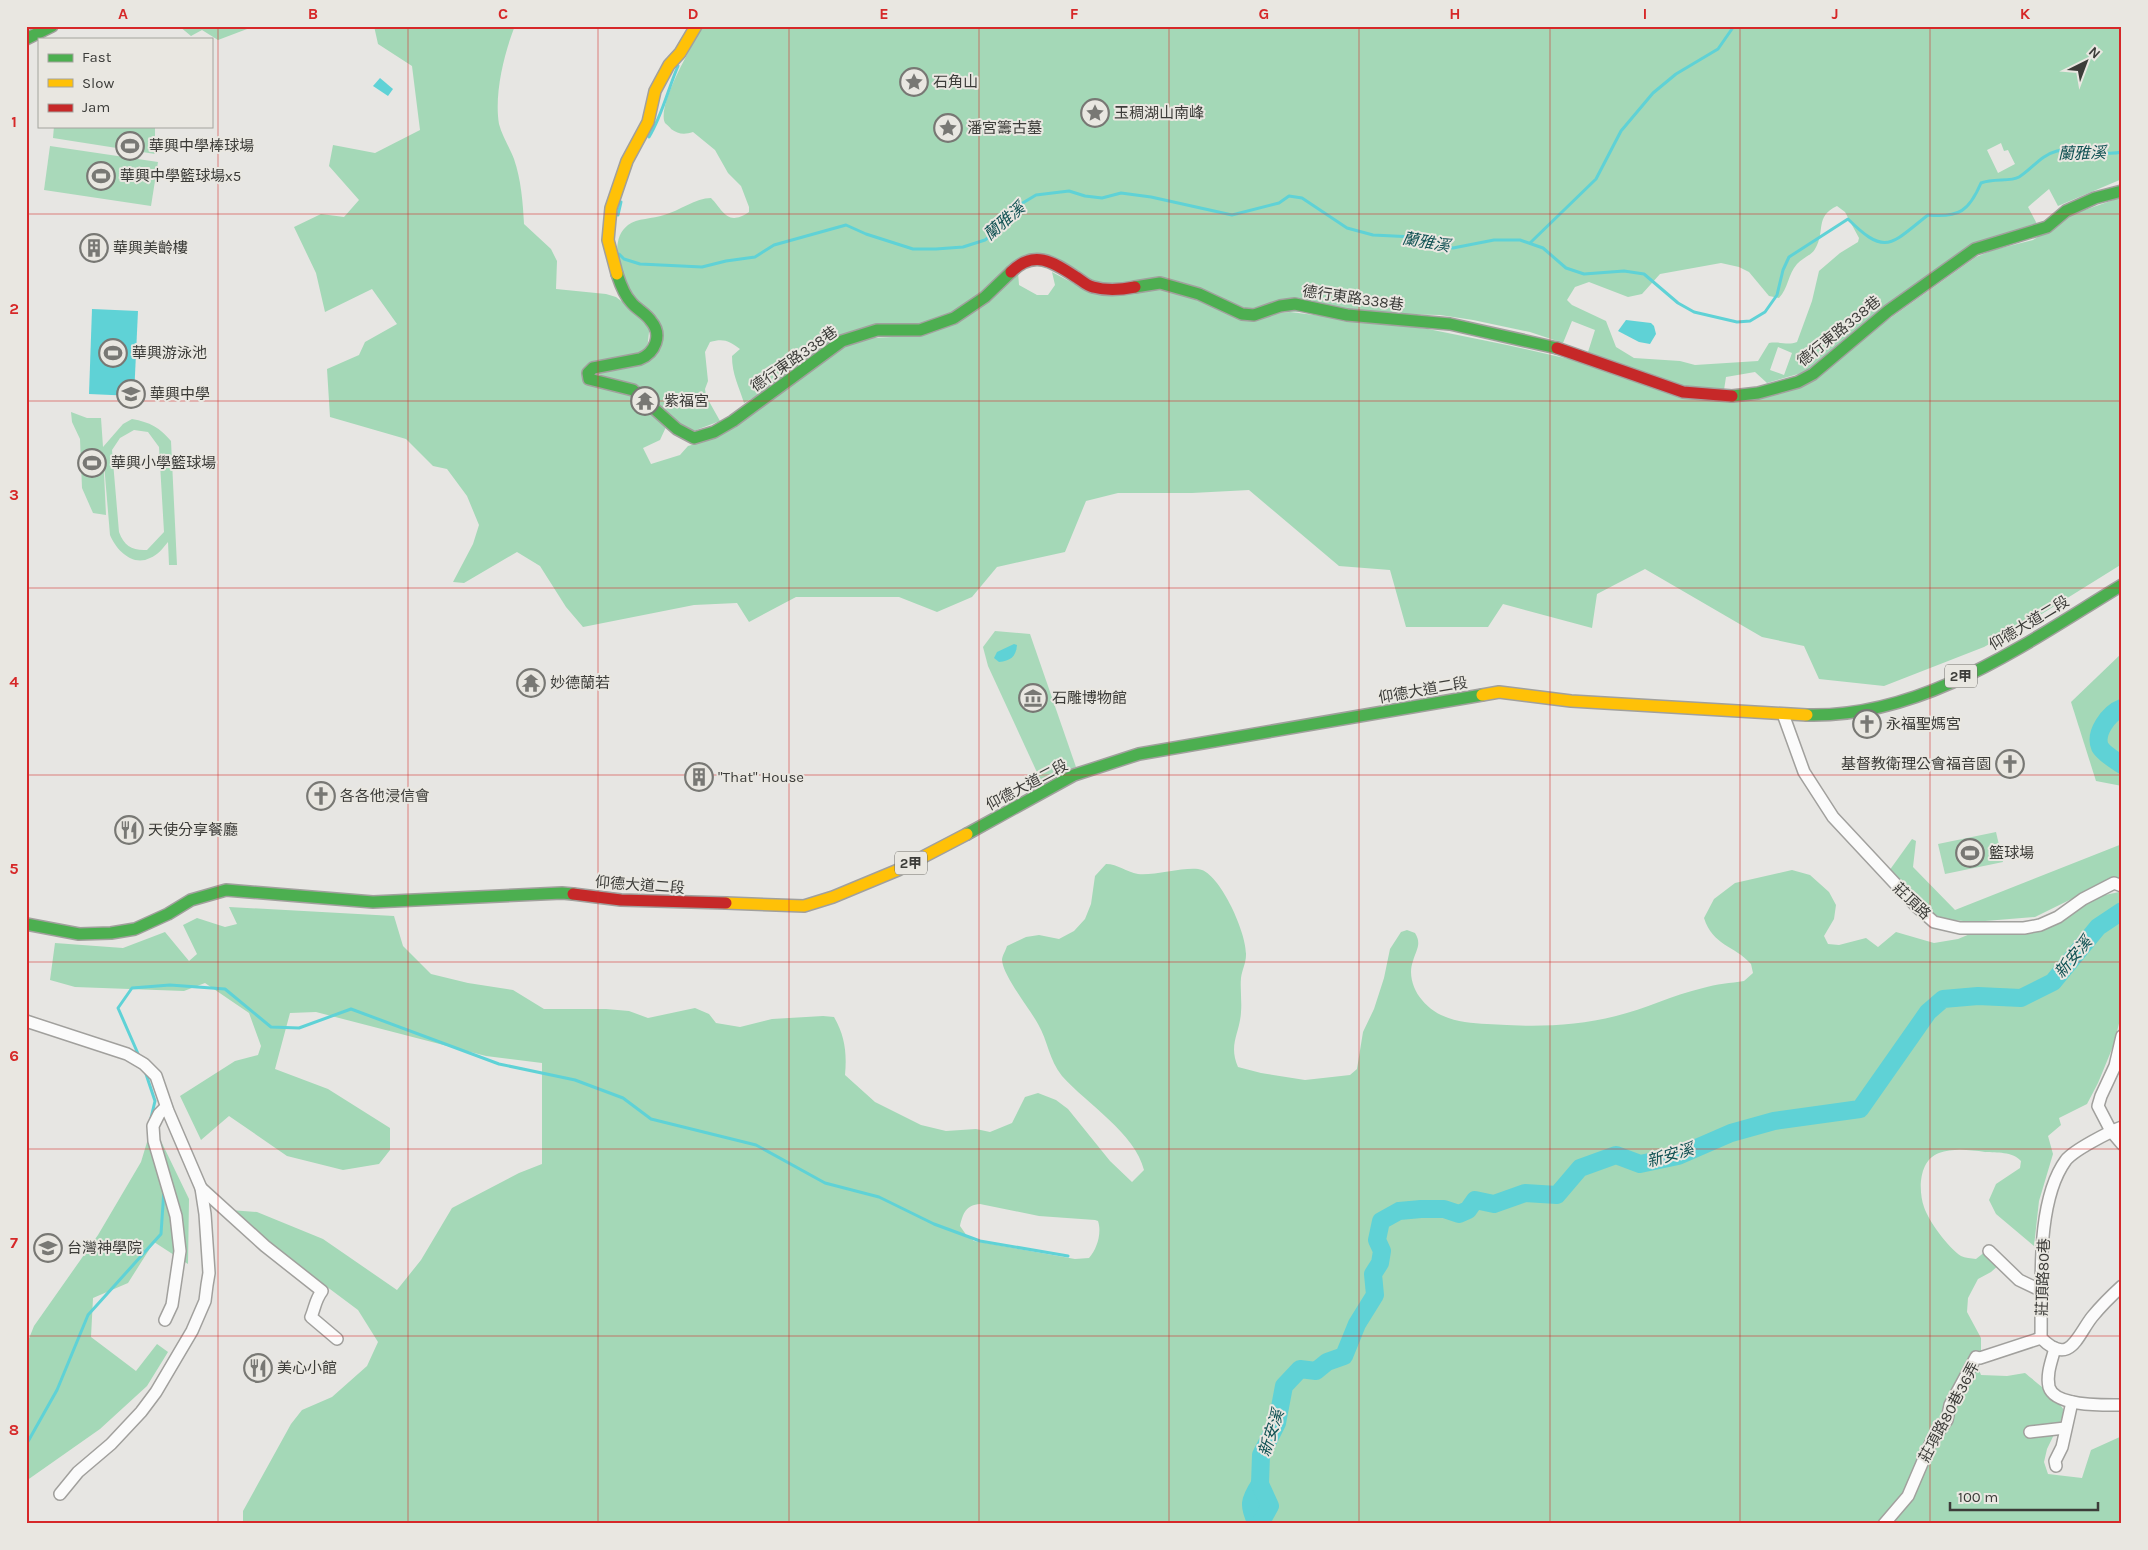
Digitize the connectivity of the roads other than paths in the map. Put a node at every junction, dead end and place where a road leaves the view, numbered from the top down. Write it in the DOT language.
graph roads {
  1 [pos="32,26"];
  2 [pos="52,26"];
  3 [pos="696,26"];
  4 [pos="26,33"];
  5 [pos="26,39"];
  6 [pos="2122,191"];
  7 [pos="2122,585"];
  8 [pos="1783,714"];
  9 [pos="2122,886"];
  10 [pos="26,924"];
  11 [pos="26,1021"];
  12 [pos="2122,1036"];
  13 [pos="166,1107"];
  14 [pos="2116,1129"];
  15 [pos="2122,1144"];
  16 [pos="201,1188"];
  17 [pos="1989,1251"];
  18 [pos="2122,1286"];
  19 [pos="2042,1291"];
  20 [pos="166,1320"];
  21 [pos="2041,1338"];
  22 [pos="337,1339"];
  23 [pos="2055,1348"];
  24 [pos="2072,1402"];
  25 [pos="2122,1405"];
  26 [pos="2065,1428"];
  27 [pos="2030,1432"];
  28 [pos="2056,1466"];
  29 [pos="60,1494"];
  30 [pos="1884,1524"];
  1 -- 4 [label="main road"];
  2 -- 5 [label="main road"];
  3 -- 6 [label="main road, 德行東路338巷"];
  7 -- 8 [label="main road, 仰德大道二段 / 2甲"];
  8 -- 9 [label="street, 莊頂路"];
  8 -- 10 [label="main road, 仰德大道二段 / 2甲"];
  11 -- 13 [label="street"];
  12 -- 14 [label="street"];
  13 -- 16 [label="street"];
  13 -- 20 [label="street"];
  14 -- 15 [label="street"];
  14 -- 19 [label="street, 莊頂路80巷"];
  16 -- 22 [label="street"];
  16 -- 29 [label="street"];
  17 -- 19 [label="street"];
  18 -- 23 [label="street"];
  19 -- 21 [label="street, 莊頂路80巷"];
  21 -- 23 [label="street, 莊頂路80巷"];
  21 -- 30 [label="street, 莊項路80巷36弄"];
  23 -- 24 [label="street"];
  24 -- 25 [label="street"];
  24 -- 26 [label="street"];
  26 -- 27 [label="street"];
  26 -- 28 [label="street"];
}
